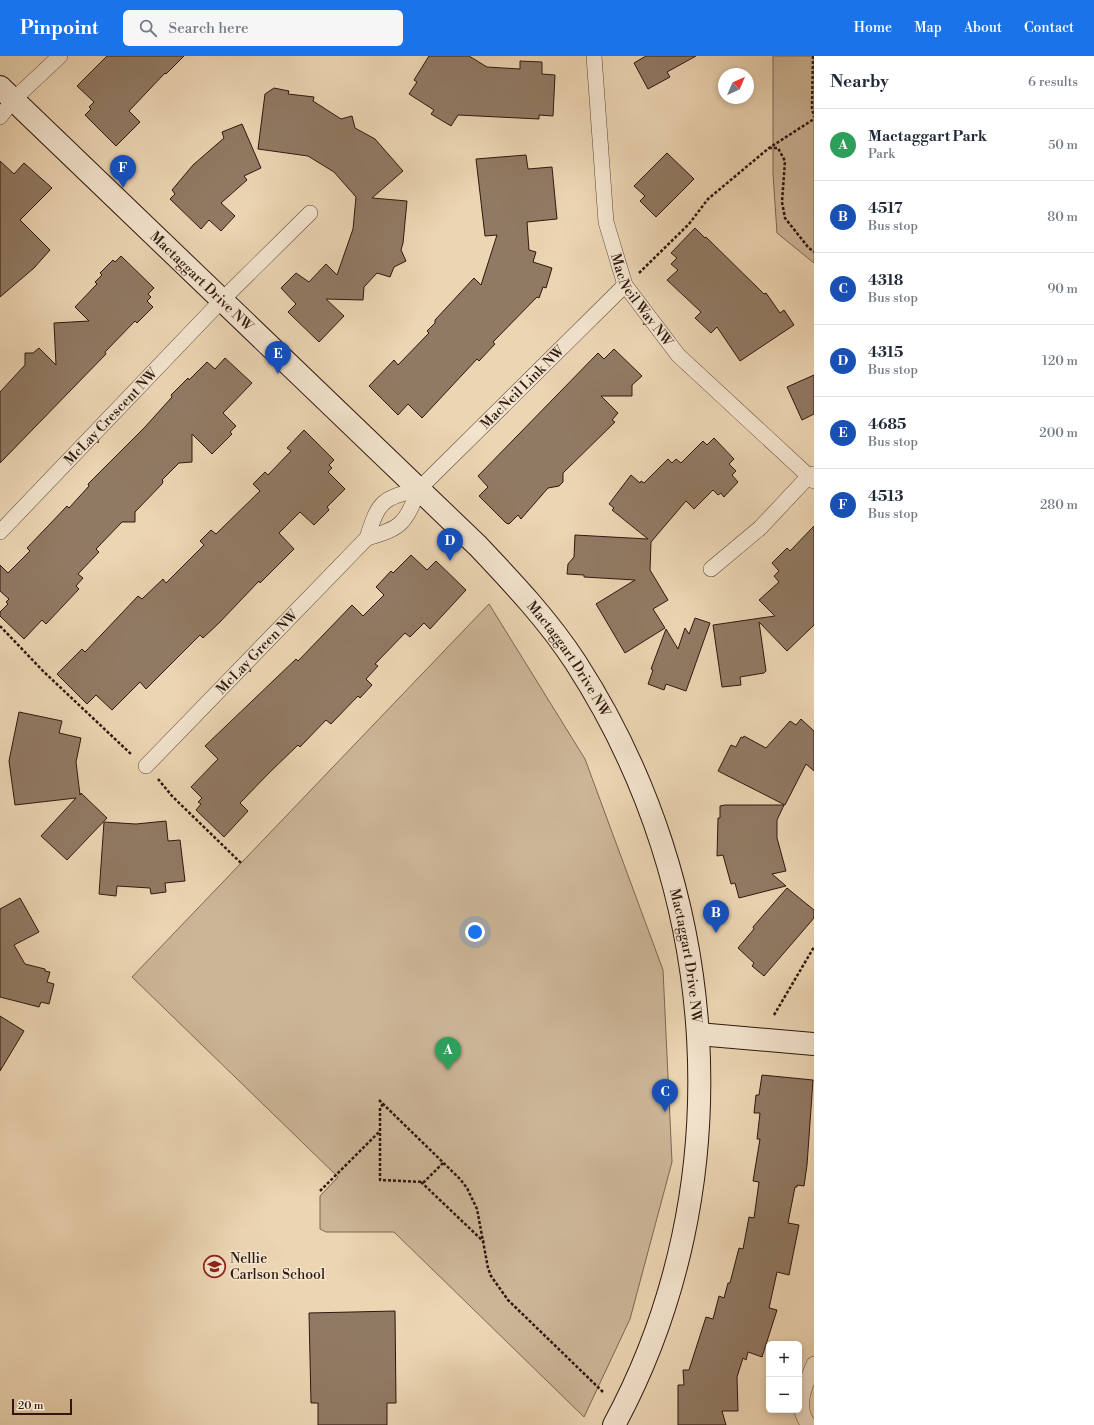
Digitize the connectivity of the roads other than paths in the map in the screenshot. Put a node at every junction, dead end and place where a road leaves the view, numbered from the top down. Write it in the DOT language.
graph roads {
  1 [pos="60,56"];
  2 [pos="594,56"];
  3 [pos="7,94"];
  4 [pos="0,117"];
  5 [pos="310,213"];
  6 [pos="625,285"];
  7 [pos="221,301"];
  8 [pos="812,477"];
  9 [pos="419,490"];
  10 [pos="0,532"];
  11 [pos="367,538"];
  12 [pos="711,569"];
  13 [pos="146,766"];
  14 [pos="698,1034"];
  15 [pos="814,1044"];
  16 [pos="814,1364"];
  17 [pos="614,1425"];
  18 [pos="809,1425"];
  1 -- 3 [label="street"];
  2 -- 6 [label="street, MacNeil Way NW"];
  3 -- 4 [label="street"];
  3 -- 7 [label="street, Mactaggart Drive NW"];
  5 -- 7 [label="street, McLay Crescent NW"];
  6 -- 8 [label="street, MacNeil Way NW"];
  6 -- 9 [label="street, MacNeil Link NW"];
  7 -- 9 [label="street, Mactaggart Drive NW"];
  7 -- 10 [label="street, McLay Crescent NW"];
  8 -- 12 [label="street"];
  9 -- 11 [label="street, McLay Green NW"];
  9 -- 11 [label="street, McLay Green NW"];
  9 -- 14 [label="street, Mactaggart Drive NW"];
  11 -- 13 [label="street, McLay Green NW"];
  14 -- 15 [label="street"];
  14 -- 17 [label="street, Mactaggart Drive NW"];
  16 -- 18 [label="street"];
}
